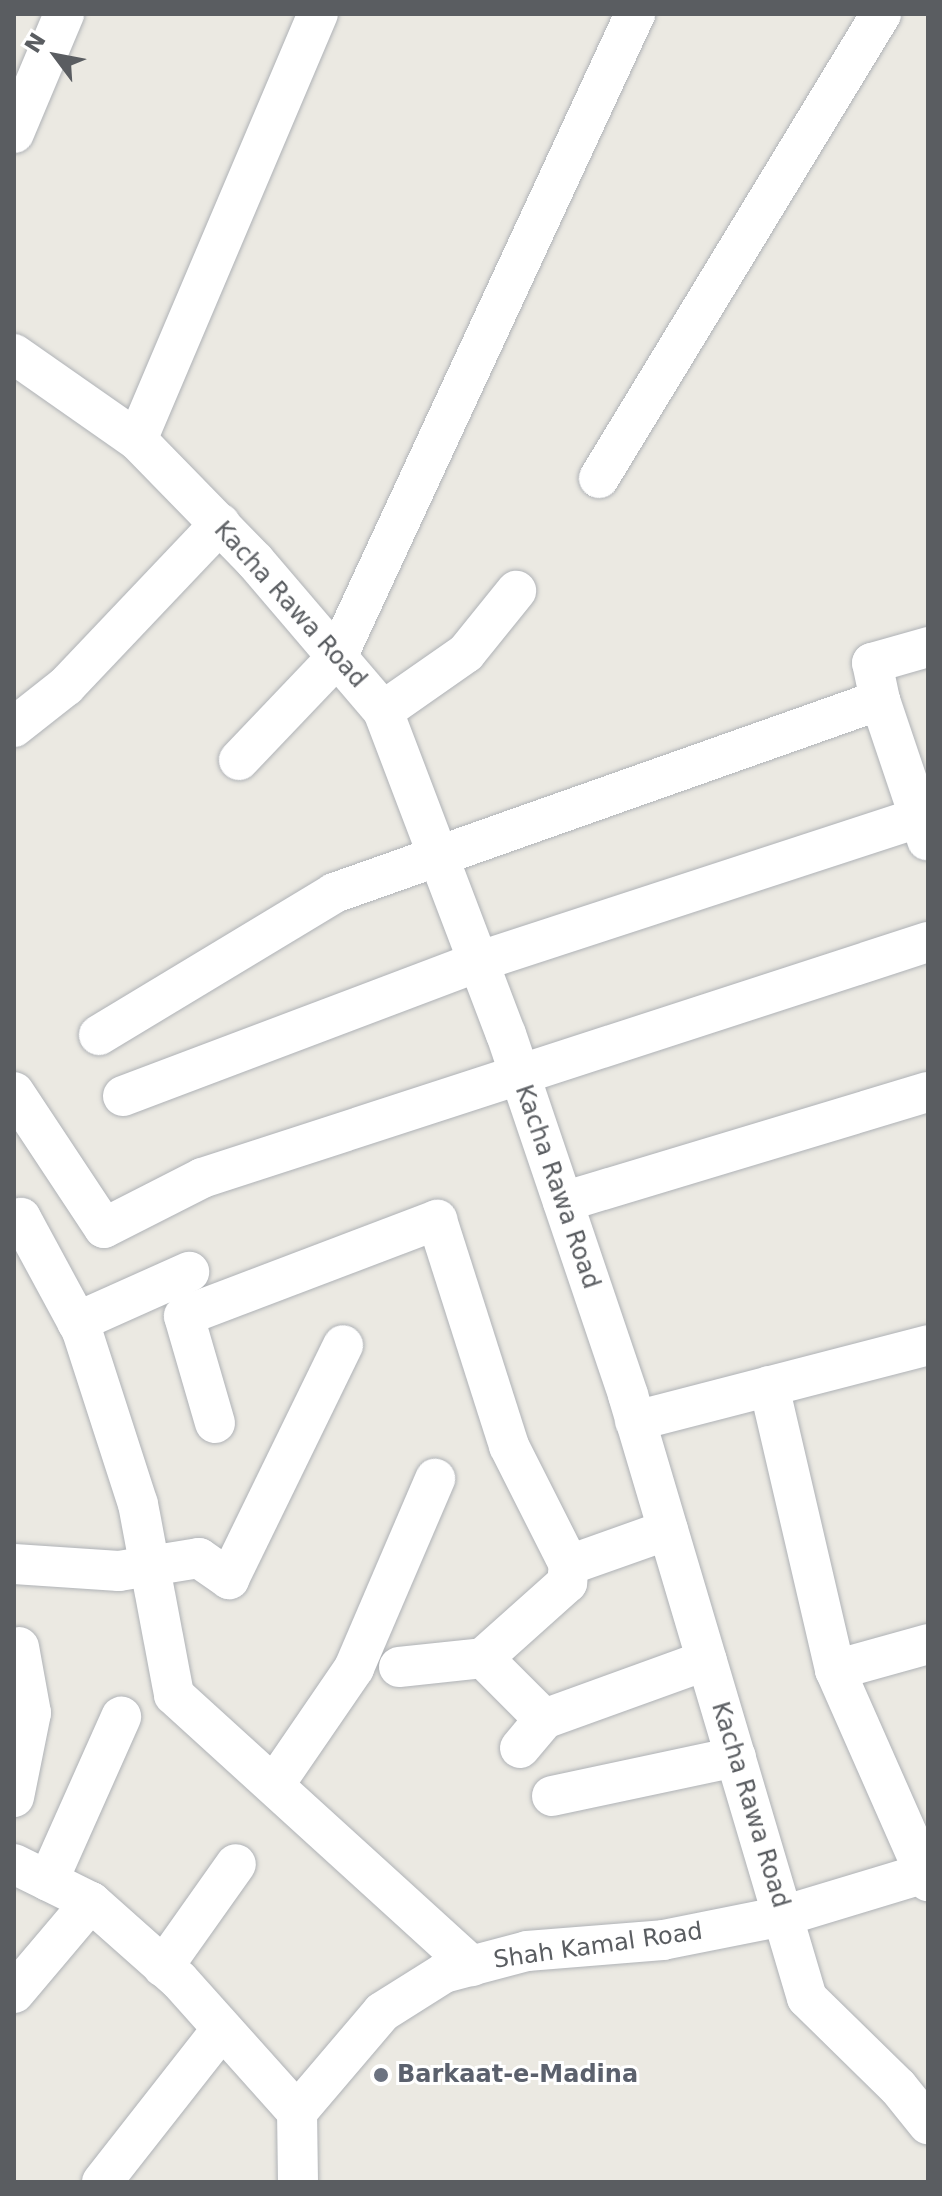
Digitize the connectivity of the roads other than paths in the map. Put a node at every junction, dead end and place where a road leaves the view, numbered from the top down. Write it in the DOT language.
graph roads {
  1 [pos="64,14"];
  2 [pos="318,14"];
  3 [pos="635,14"];
  4 [pos="881,14"];
  5 [pos="14,133"];
  6 [pos="14,354"];
  7 [pos="137,440"];
  8 [pos="599,478"];
  9 [pos="220,524"];
  10 [pos="516,591"];
  11 [pos="928,647"];
  12 [pos="337,657"];
  13 [pos="880,700"];
  14 [pos="383,711"];
  15 [pos="14,727"];
  16 [pos="239,760"];
  17 [pos="924,830"];
  18 [pos="439,859"];
  19 [pos="928,942"];
  20 [pos="477,962"];
  21 [pos="99,1035"];
  22 [pos="520,1075"];
  23 [pos="14,1092"];
  24 [pos="928,1092"];
  25 [pos="123,1096"];
  26 [pos="563,1202"];
  27 [pos="14,1219"];
  28 [pos="189,1272"];
  29 [pos="77,1322"];
  30 [pos="343,1345"];
  31 [pos="928,1345"];
  32 [pos="769,1386"];
  33 [pos="635,1421"];
  34 [pos="215,1423"];
  35 [pos="435,1479"];
  36 [pos="668,1530"];
  37 [pos="14,1564"];
  38 [pos="569,1565"];
  39 [pos="151,1569"];
  40 [pos="928,1644"];
  41 [pos="19,1647"];
  42 [pos="483,1658"];
  43 [pos="707,1660"];
  44 [pos="399,1667"];
  45 [pos="835,1670"];
  46 [pos="121,1717"];
  47 [pos="736,1757"];
  48 [pos="274,1785"];
  49 [pos="552,1796"];
  50 [pos="14,1797"];
  51 [pos="236,1864"];
  52 [pos="31,1873"];
  53 [pos="926,1877"];
  54 [pos="91,1902"];
  55 [pos="783,1916"];
  56 [pos="472,1966"];
  57 [pos="163,1967"];
  58 [pos="14,1993"];
  59 [pos="222,2029"];
  60 [pos="297,2112"];
  61 [pos="928,2124"];
  62 [pos="102,2182"];
  63 [pos="298,2182"];
  1 -- 5 [label="street"];
  2 -- 7 [label="street"];
  3 -- 12 [label="street"];
  4 -- 8 [label="street"];
  6 -- 7 [label="street, Kacha Rawa Road"];
  7 -- 9 [label="street, Kacha Rawa Road"];
  9 -- 12 [label="street, Kacha Rawa Road"];
  9 -- 15 [label="street"];
  10 -- 14 [label="street"];
  11 -- 13 [label="street"];
  12 -- 14 [label="street, Kacha Rawa Road"];
  12 -- 16 [label="street"];
  13 -- 17 [label="street"];
  13 -- 18 [label="street"];
  14 -- 18 [label="street, Kacha Rawa Road"];
  17 -- 20 [label="street"];
  18 -- 20 [label="street, Kacha Rawa Road"];
  18 -- 21 [label="street"];
  19 -- 22 [label="street"];
  20 -- 22 [label="street, Kacha Rawa Road"];
  20 -- 25 [label="street"];
  22 -- 23 [label="street"];
  22 -- 26 [label="street, Kacha Rawa Road"];
  24 -- 26 [label="street"];
  26 -- 33 [label="street, Kacha Rawa Road"];
  27 -- 29 [label="street"];
  28 -- 29 [label="street"];
  29 -- 39 [label="street"];
  30 -- 39 [label="street"];
  31 -- 32 [label="street"];
  32 -- 33 [label="street"];
  32 -- 45 [label="street"];
  33 -- 36 [label="street, Kacha Rawa Road"];
  34 -- 38 [label="street"];
  35 -- 48 [label="street"];
  36 -- 38 [label="street"];
  36 -- 43 [label="street, Kacha Rawa Road"];
  37 -- 39 [label="street"];
  38 -- 42 [label="street"];
  39 -- 48 [label="street"];
  40 -- 45 [label="street"];
  41 -- 50 [label="street"];
  42 -- 43 [label="street"];
  42 -- 44 [label="street"];
  43 -- 47 [label="street, Kacha Rawa Road"];
  45 -- 53 [label="street"];
  46 -- 52 [label="street"];
  47 -- 49 [label="street"];
  47 -- 55 [label="street, Kacha Rawa Road"];
  48 -- 56 [label="street"];
  51 -- 57 [label="street"];
  52 -- 54 [label="street"];
  53 -- 55 [label="street, Shah Kamal Road"];
  54 -- 57 [label="street"];
  54 -- 58 [label="street"];
  55 -- 56 [label="street, Shah Kamal Road"];
  55 -- 61 [label="street, Kacha Rawa Road"];
  56 -- 60 [label="street, Shah Kamal Road"];
  57 -- 59 [label="street"];
  59 -- 60 [label="street"];
  59 -- 62 [label="street"];
  60 -- 63 [label="street"];
}
